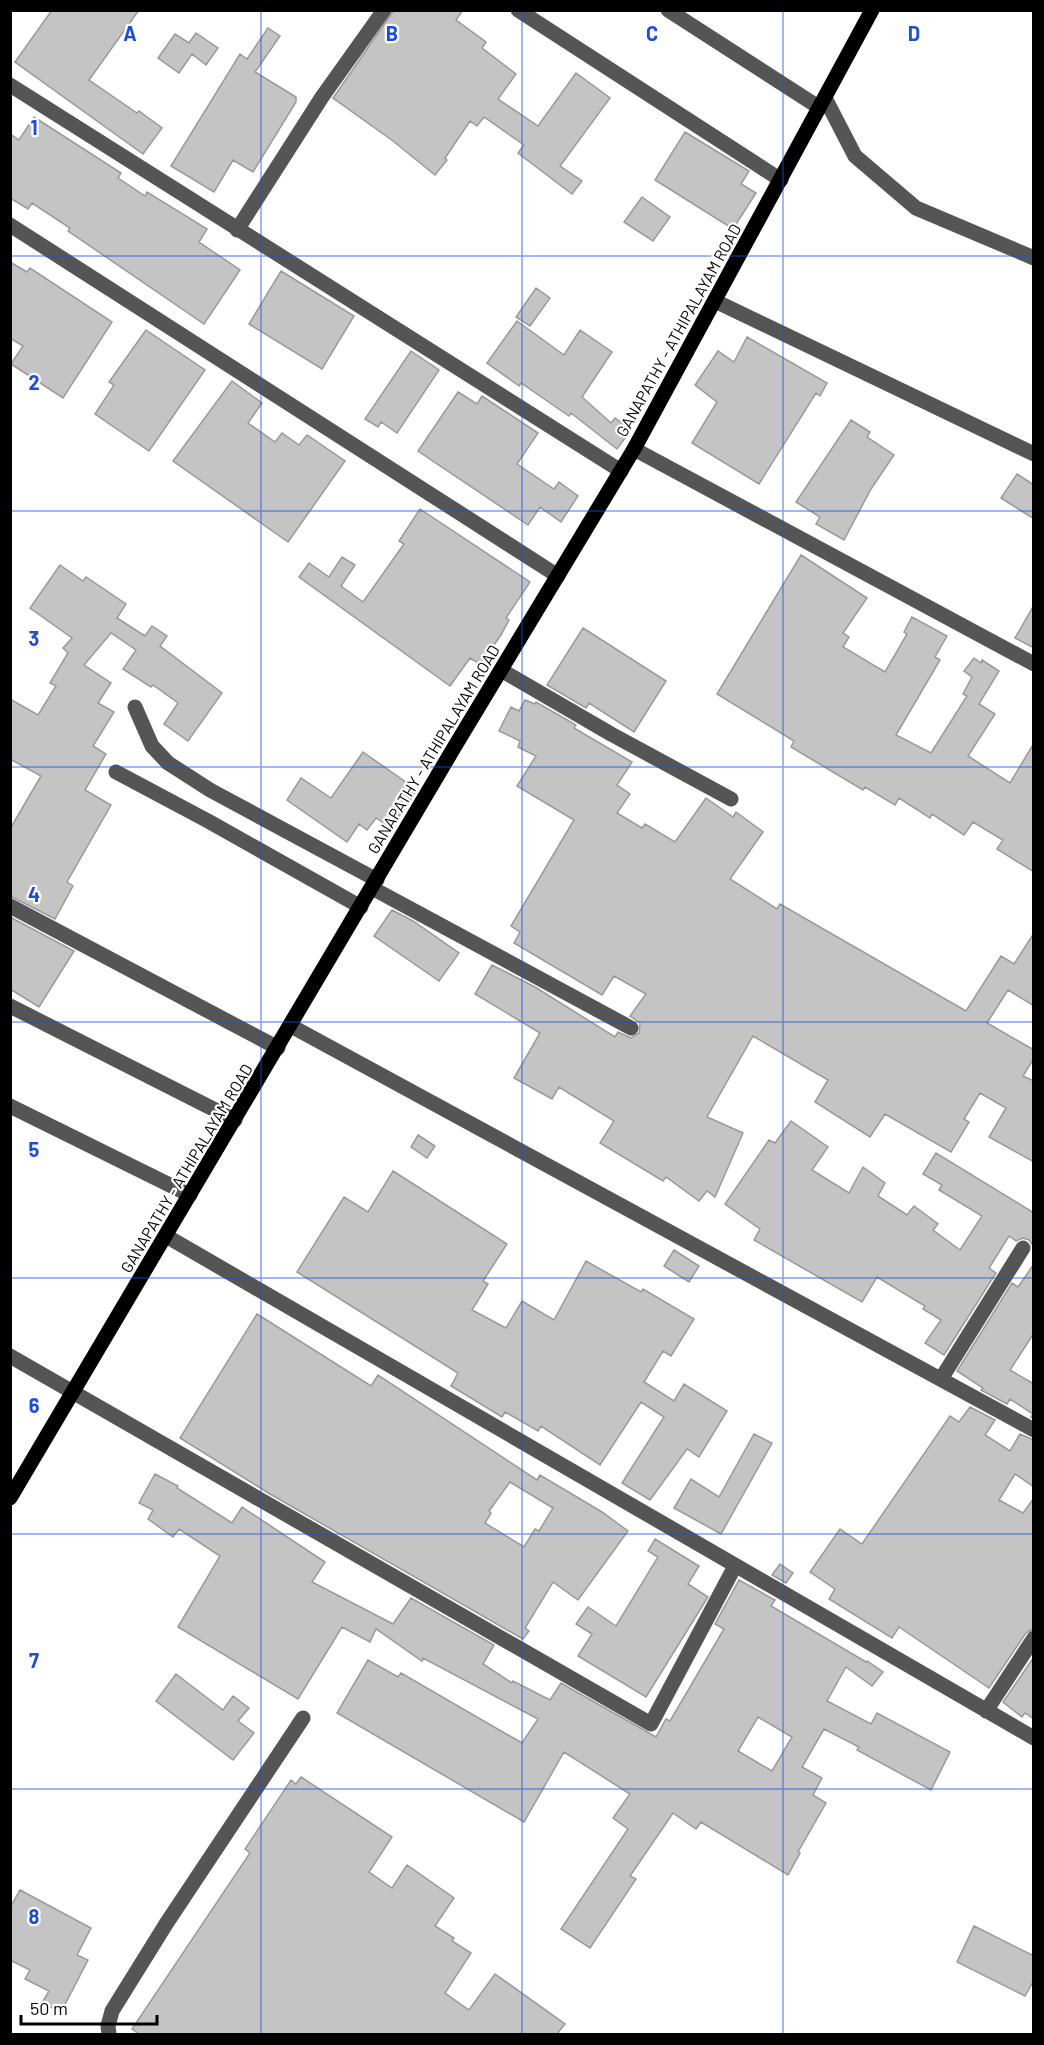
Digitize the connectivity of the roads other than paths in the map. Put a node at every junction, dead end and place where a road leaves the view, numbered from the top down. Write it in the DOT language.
graph roads {
  1 [pos="384,10"];
  2 [pos="518,10"];
  3 [pos="668,10"];
  4 [pos="872,10"];
  5 [pos="10,85"];
  6 [pos="823,103"];
  7 [pos="781,180"];
  8 [pos="10,225"];
  9 [pos="237,230"];
  10 [pos="1034,258"];
  11 [pos="715,301"];
  12 [pos="634,449"];
  13 [pos="1034,454"];
  14 [pos="621,471"];
  15 [pos="558,576"];
  16 [pos="1034,664"];
  17 [pos="501,670"];
  18 [pos="135,707"];
  19 [pos="116,772"];
  20 [pos="730,799"];
  21 [pos="374,884"];
  22 [pos="10,906"];
  23 [pos="361,908"];
  24 [pos="10,1006"];
  25 [pos="291,1026"];
  26 [pos="631,1028"];
  27 [pos="278,1048"];
  28 [pos="10,1106"];
  29 [pos="235,1120"];
  30 [pos="190,1195"];
  31 [pos="166,1236"];
  32 [pos="1023,1248"];
  33 [pos="10,1356"];
  34 [pos="941,1379"];
  35 [pos="73,1393"];
  36 [pos="1034,1430"];
  37 [pos="10,1498"];
  38 [pos="735,1566"];
  39 [pos="1034,1638"];
  40 [pos="986,1710"];
  41 [pos="303,1718"];
  42 [pos="1034,1738"];
  43 [pos="109,2034"];
  1 -- 9 [label="street"];
  2 -- 7 [label="street"];
  3 -- 6 [label="street"];
  4 -- 6 [label="main road, GANAPATHY - ATHIPALAYAM ROAD"];
  5 -- 9 [label="street"];
  6 -- 7 [label="main road, GANAPATHY - ATHIPALAYAM ROAD"];
  6 -- 10 [label="street"];
  7 -- 11 [label="main road, GANAPATHY - ATHIPALAYAM ROAD"];
  8 -- 15 [label="street"];
  9 -- 14 [label="street"];
  11 -- 12 [label="main road, GANAPATHY - ATHIPALAYAM ROAD"];
  11 -- 13 [label="street"];
  12 -- 14 [label="main road, GANAPATHY - ATHIPALAYAM ROAD"];
  12 -- 16 [label="street"];
  14 -- 15 [label="main road, GANAPATHY - ATHIPALAYAM ROAD"];
  15 -- 17 [label="main road, GANAPATHY - ATHIPALAYAM ROAD"];
  17 -- 20 [label="street"];
  17 -- 21 [label="main road, GANAPATHY - ATHIPALAYAM ROAD"];
  18 -- 21 [label="street"];
  19 -- 23 [label="street"];
  21 -- 23 [label="main road, GANAPATHY - ATHIPALAYAM ROAD"];
  21 -- 26 [label="street"];
  22 -- 27 [label="street"];
  23 -- 25 [label="main road, GANAPATHY - ATHIPALAYAM ROAD"];
  24 -- 29 [label="street"];
  25 -- 27 [label="main road, GANAPATHY - ATHIPALAYAM ROAD"];
  25 -- 34 [label="street"];
  27 -- 29 [label="main road, GANAPATHY - ATHIPALAYAM ROAD"];
  28 -- 30 [label="street"];
  29 -- 30 [label="main road, GANAPATHY - ATHIPALAYAM ROAD"];
  30 -- 31 [label="main road, GANAPATHY - ATHIPALAYAM ROAD"];
  31 -- 35 [label="main road, GANAPATHY - ATHIPALAYAM ROAD"];
  31 -- 38 [label="street"];
  32 -- 34 [label="street"];
  33 -- 35 [label="street"];
  34 -- 36 [label="street"];
  35 -- 37 [label="main road, GANAPATHY - ATHIPALAYAM ROAD"];
  35 -- 38 [label="street"];
  38 -- 40 [label="street"];
  39 -- 40 [label="street"];
  40 -- 42 [label="street"];
  41 -- 43 [label="street"];
}
